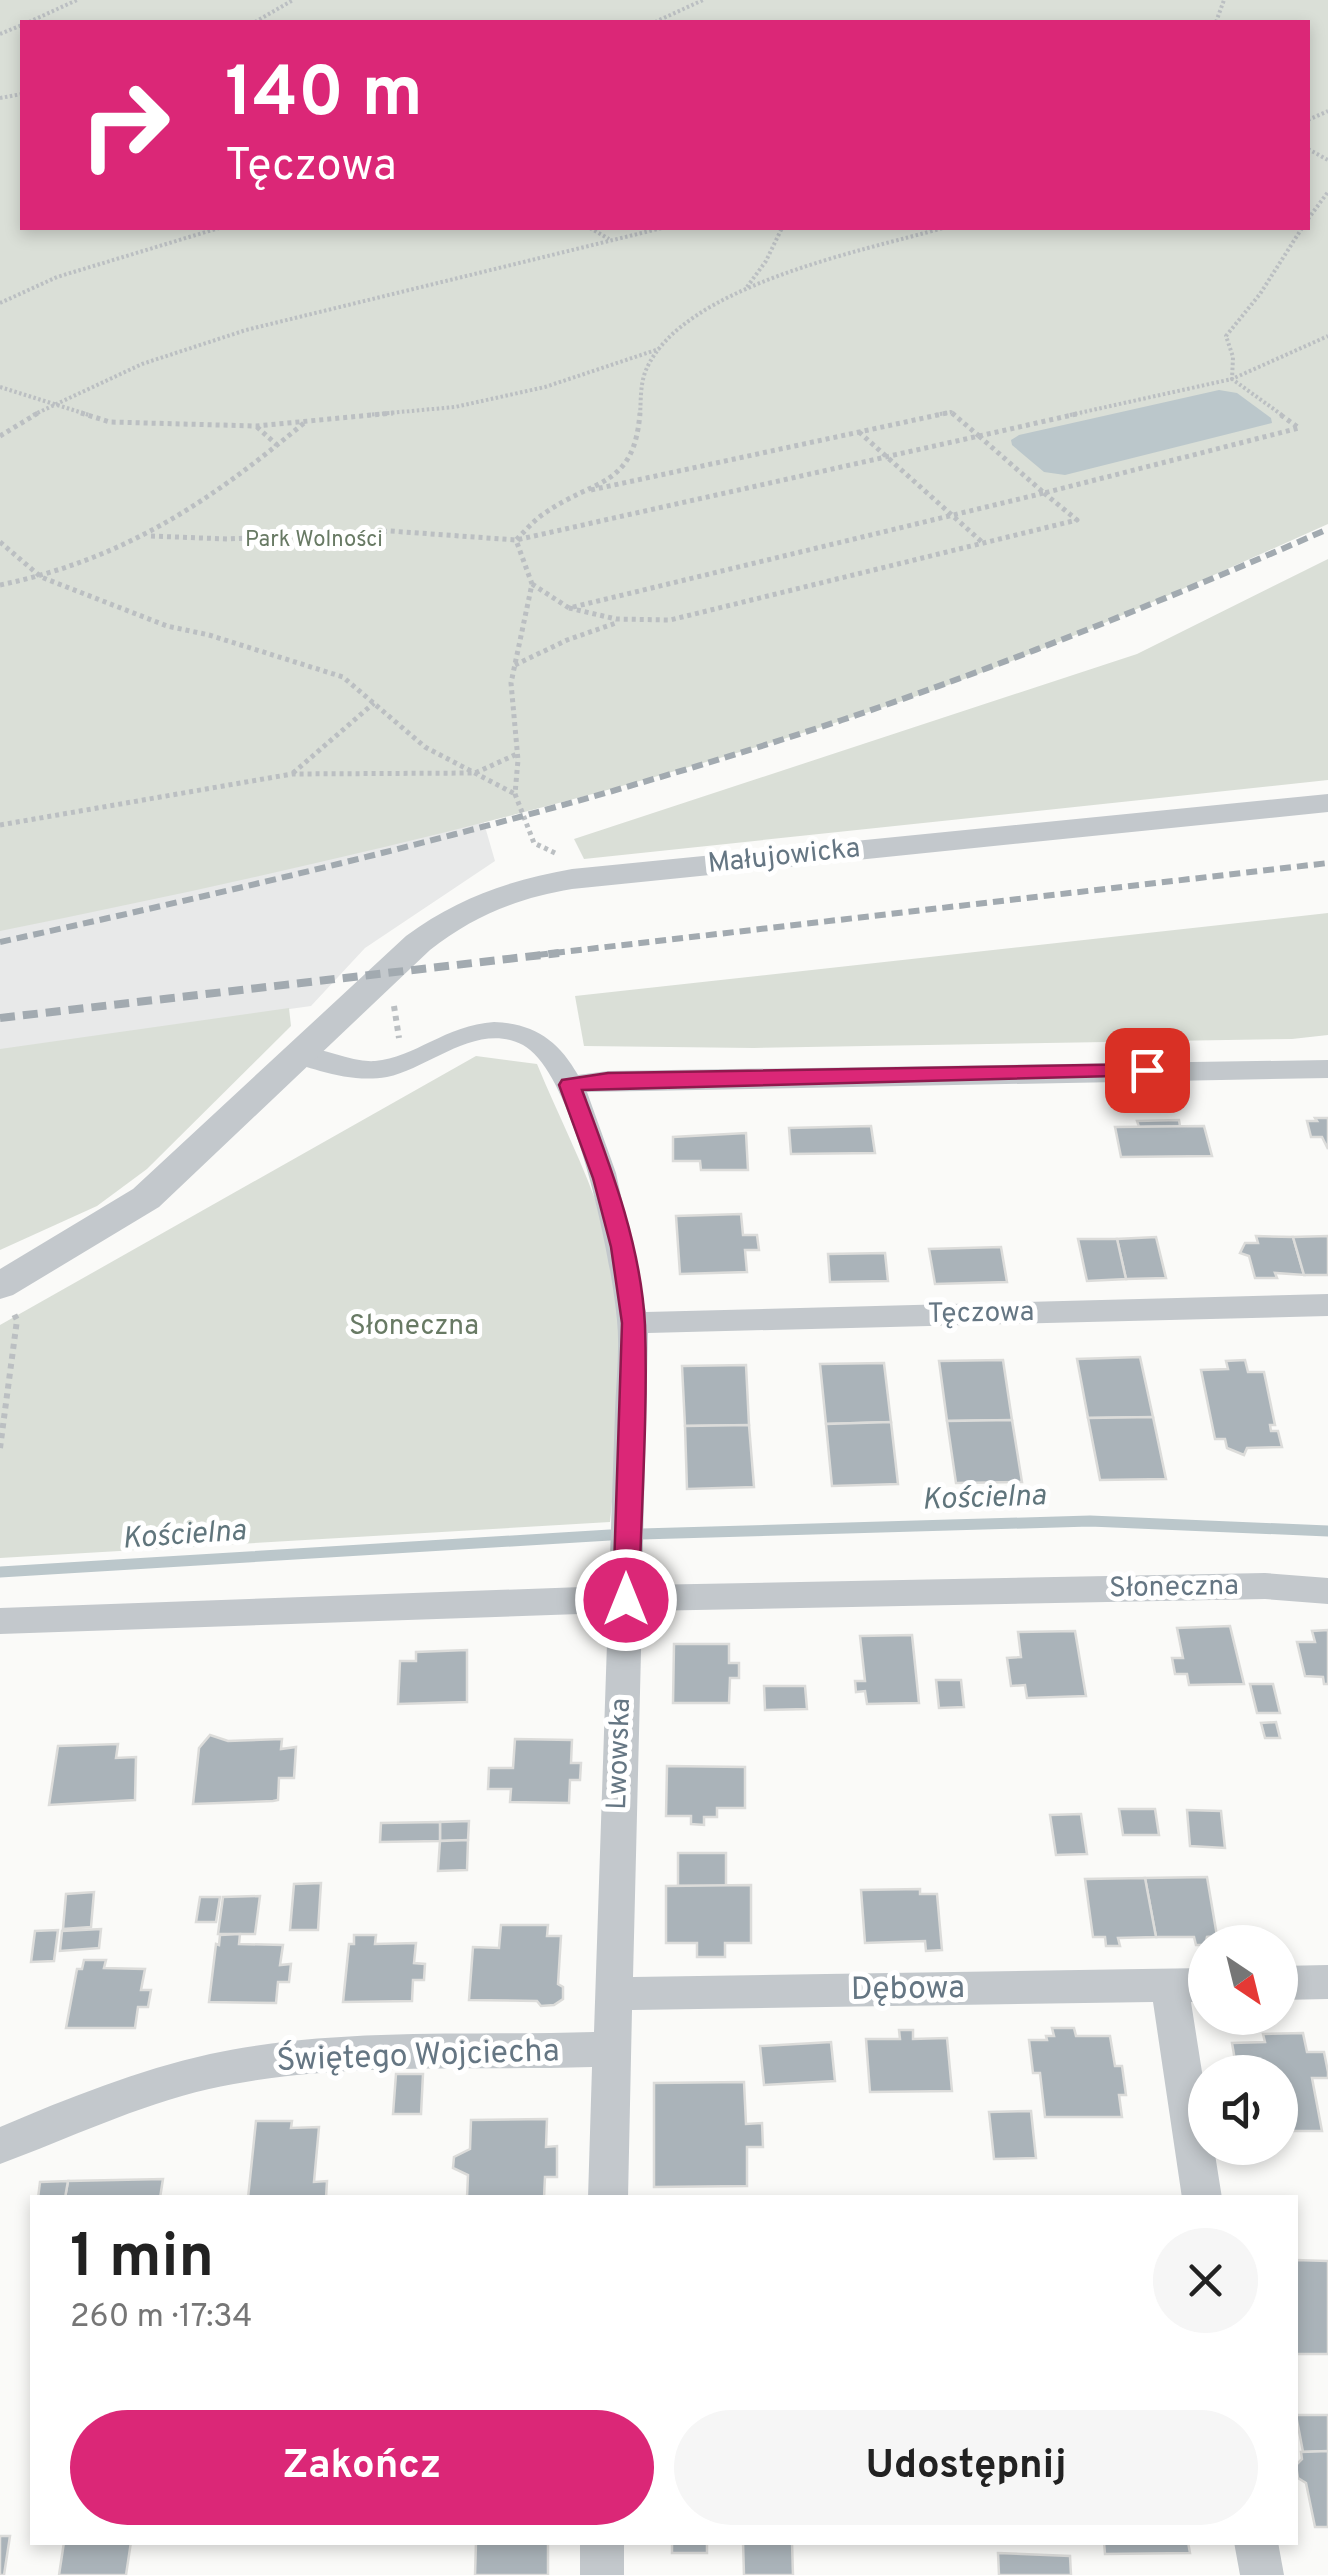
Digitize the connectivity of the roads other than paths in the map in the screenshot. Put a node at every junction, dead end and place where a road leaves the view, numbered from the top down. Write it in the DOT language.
graph roads {
  1 [pos="1328,803"];
  2 [pos="300,1055"];
  3 [pos="1328,1069"];
  4 [pos="570,1085"];
  5 [pos="4,1295"];
  6 [pos="1328,1306"];
  7 [pos="633,1323"];
  8 [pos="1328,1591"];
  9 [pos="626,1600"];
  10 [pos="0,1621"];
  11 [pos="1328,1982"];
  12 [pos="1298,1983"];
  13 [pos="1187,1985"];
  14 [pos="612,1994"];
  15 [pos="611,2049"];
  16 [pos="0,2146"];
  17 [pos="608,2195"];
  18 [pos="1202,2195"];
  19 [pos="602,2545"];
  20 [pos="1257,2545"];
  21 [pos="602,2575"];
  22 [pos="1262,2575"];
  1 -- 2 [label="street, Małujowicka"];
  2 -- 4 [label="street, Lwowska"];
  2 -- 5 [label="street, Małujowicka"];
  3 -- 4 [label="street"];
  4 -- 7 [label="street, Lwowska"];
  6 -- 7 [label="street, Tęczowa"];
  7 -- 9 [label="street, Lwowska"];
  8 -- 9 [label="street, Słoneczna"];
  9 -- 10 [label="street, Słoneczna"];
  9 -- 14 [label="street, Lwowska"];
  11 -- 12 [label="street"];
  13 -- 14 [label="street, Dębowa"];
  13 -- 18 [label="street"];
  14 -- 15 [label="street, Lwowska"];
  15 -- 16 [label="street, Świętego Wojciecha"];
  15 -- 17 [label="street, Lwowska"];
  19 -- 21 [label="street"];
  20 -- 22 [label="street"];
}
